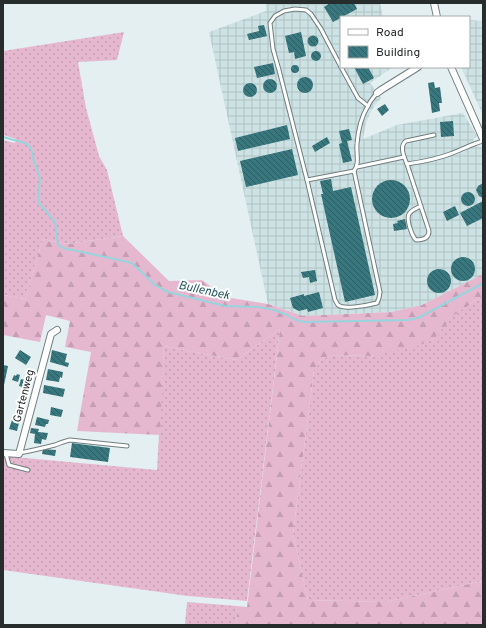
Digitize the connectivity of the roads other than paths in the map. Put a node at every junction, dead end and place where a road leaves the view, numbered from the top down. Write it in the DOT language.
graph roads {
  1 [pos="434,3"];
  2 [pos="437,16"];
  3 [pos="340,65"];
  4 [pos="342,68"];
  5 [pos="416,68"];
  6 [pos="451,68"];
  7 [pos="377,93"];
  8 [pos="368,106"];
  9 [pos="434,135"];
  10 [pos="483,140"];
  11 [pos="404,157"];
  12 [pos="407,164"];
  13 [pos="357,167"];
  14 [pos="354,171"];
  15 [pos="307,180"];
  16 [pos="421,206"];
  17 [pos="56,330"];
  18 [pos="127,446"];
  19 [pos="19,453"];
  20 [pos="5,454"];
  21 [pos="28,470"];
  1 -- 2 [label="street"];
  3 -- 15 [label="lane"];
  4 -- 8 [label="lane"];
  5 -- 7 [label="street"];
  6 -- 10 [label="street"];
  7 -- 8 [label="lane"];
  8 -- 13 [label="lane"];
  9 -- 11 [label="lane"];
  10 -- 12 [label="lane"];
  11 -- 12 [label="lane"];
  11 -- 13 [label="lane"];
  12 -- 16 [label="lane"];
  13 -- 14 [label="lane"];
  14 -- 15 [label="lane"];
  14 -- 15 [label="lane"];
  16 -- 16 [label="lane"];
  17 -- 19 [label="street, Gartenweg"];
  18 -- 19 [label="lane"];
  19 -- 20 [label="street"];
  20 -- 21 [label="lane"];
}
